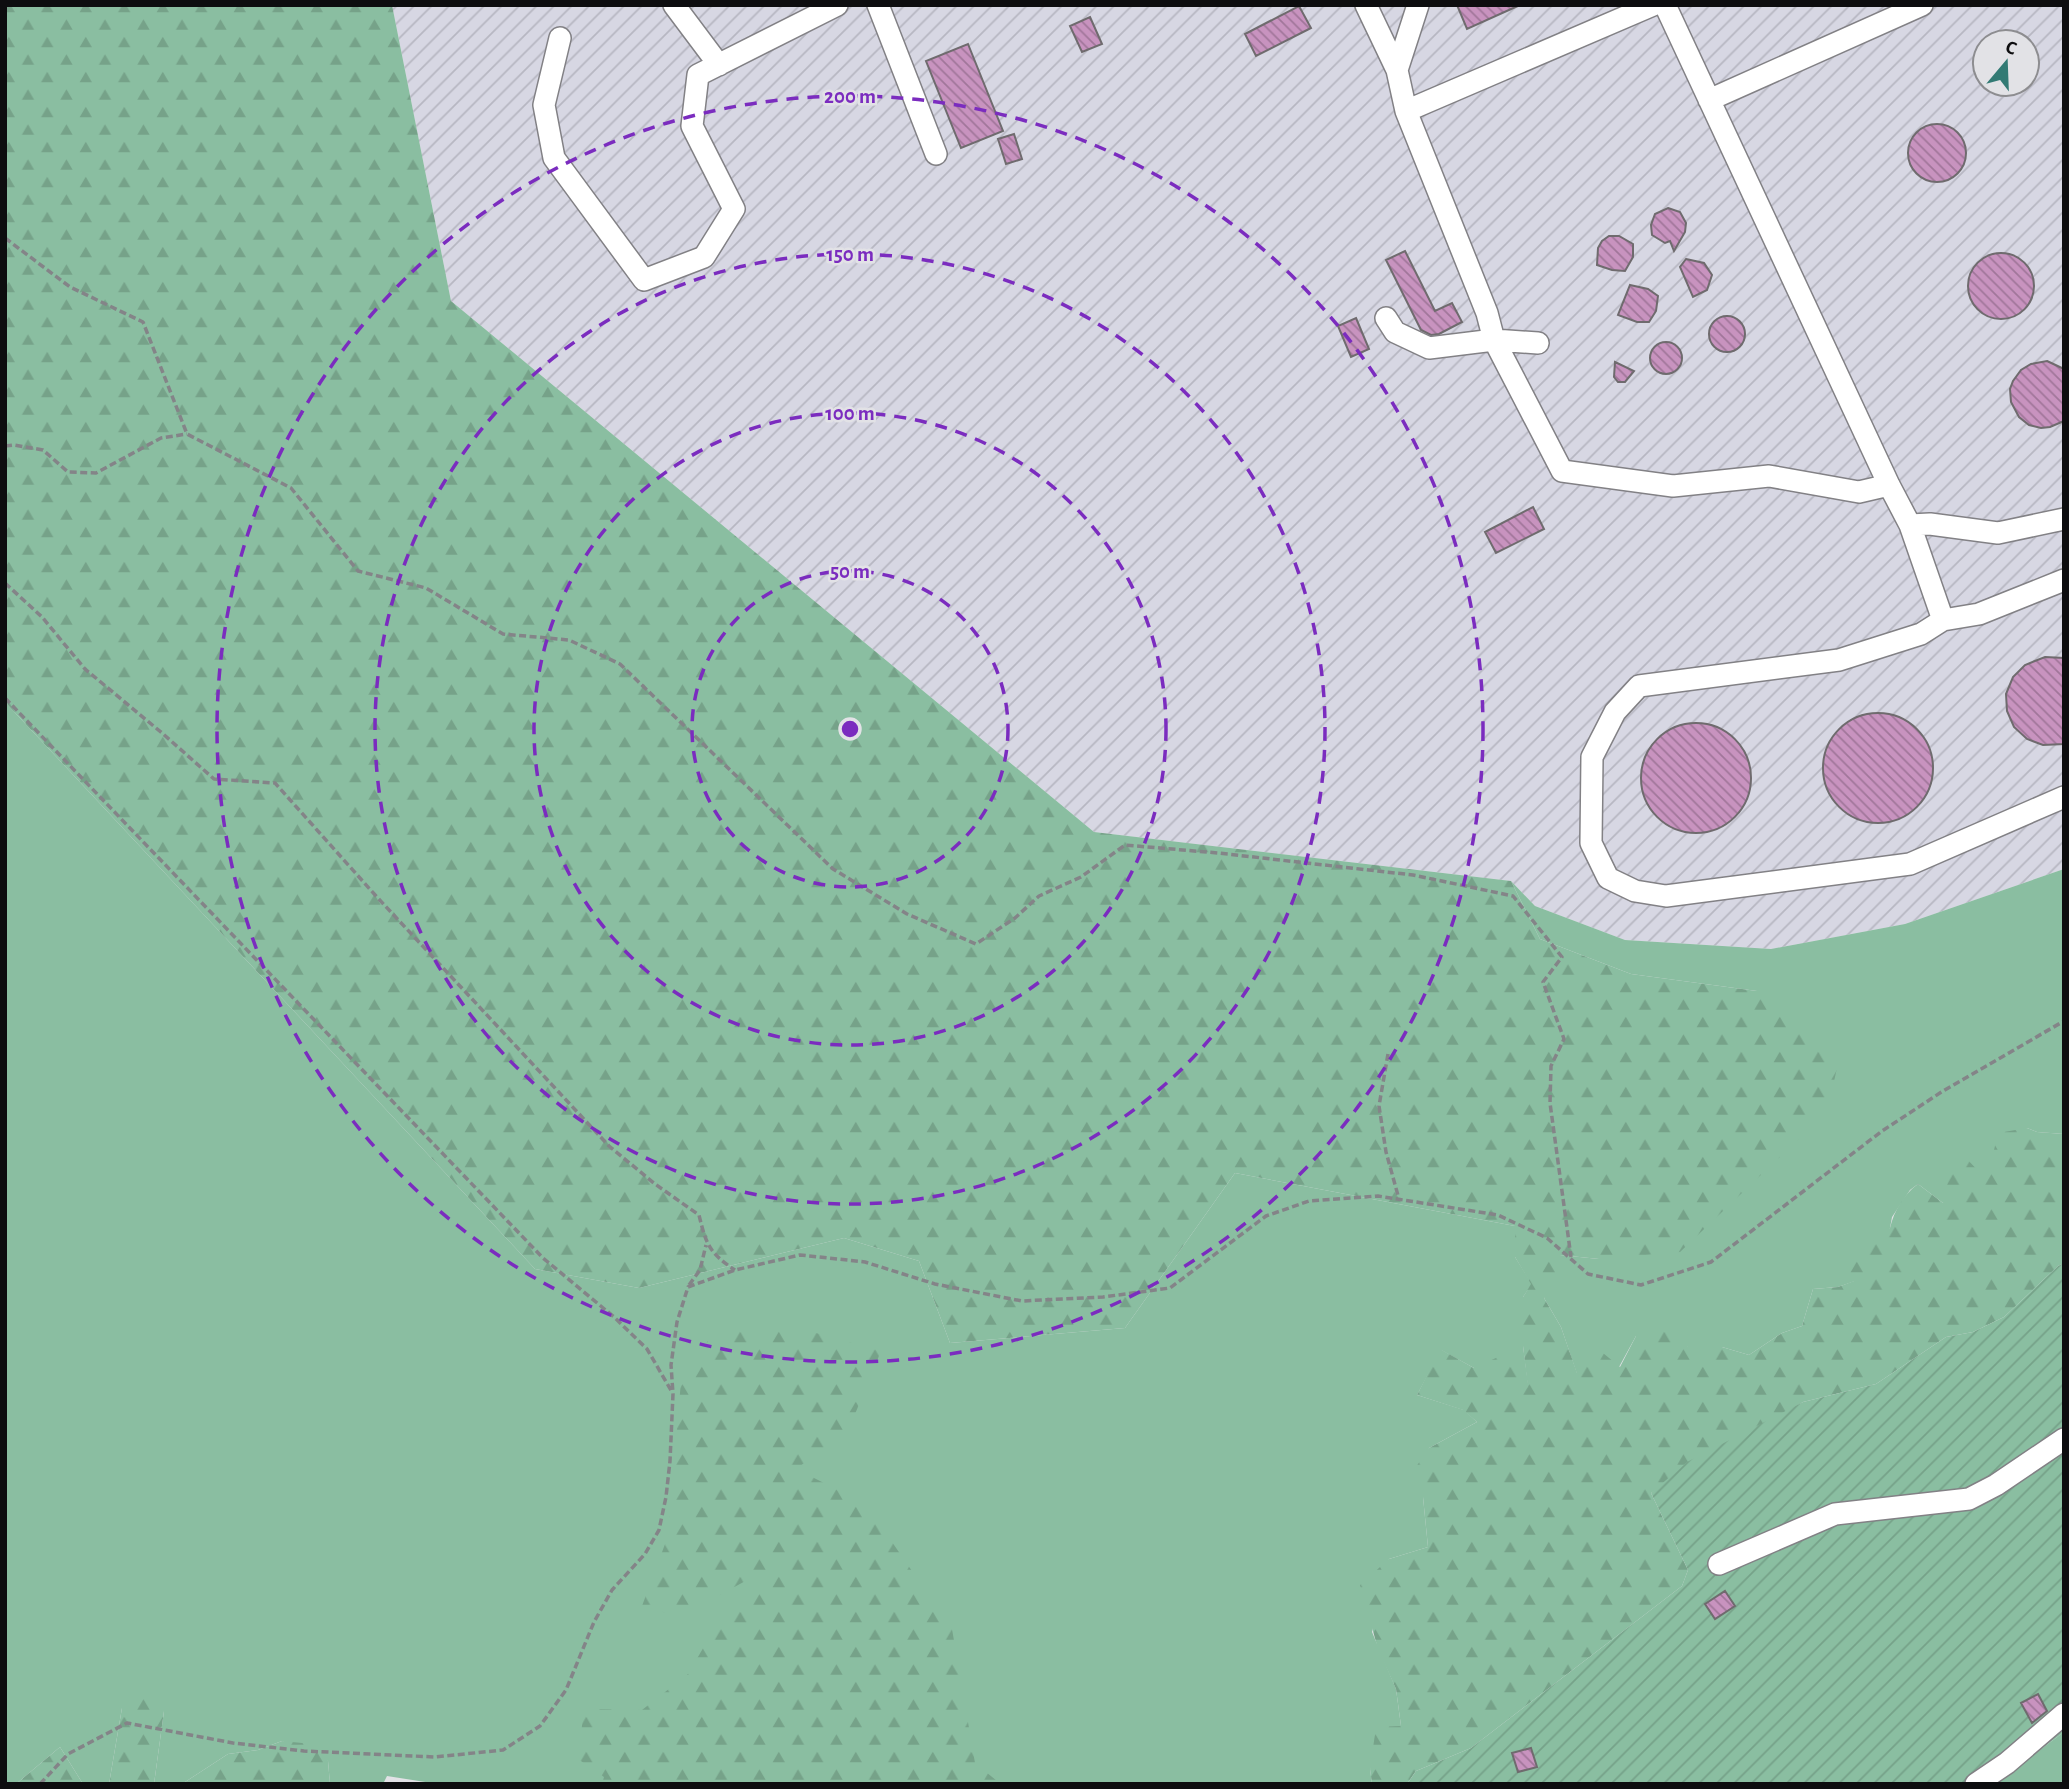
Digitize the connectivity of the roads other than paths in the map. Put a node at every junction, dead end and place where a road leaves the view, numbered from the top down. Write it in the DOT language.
graph roads {
  1 [pos="674,5"];
  2 [pos="837,5"];
  3 [pos="878,5"];
  4 [pos="1366,5"];
  5 [pos="1418,5"];
  6 [pos="1653,5"];
  7 [pos="1665,5"];
  8 [pos="1922,5"];
  9 [pos="560,38"];
  10 [pos="719,65"];
  11 [pos="1397,70"];
  12 [pos="1709,100"];
  13 [pos="1406,111"];
  14 [pos="936,154"];
  15 [pos="1385,318"];
  16 [pos="1494,340"];
  17 [pos="1538,344"];
  18 [pos="1889,485"];
  19 [pos="2064,519"];
  20 [pos="1910,525"];
  21 [pos="2064,579"];
  22 [pos="1943,620"];
  23 [pos="2064,797"];
  24 [pos="2064,1439"];
  25 [pos="1719,1564"];
  26 [pos="2064,1714"];
  27 [pos="1976,1784"];
  1 -- 10 [label="lane"];
  2 -- 10 [label="lane"];
  3 -- 14 [label="lane"];
  4 -- 11 [label="lane"];
  5 -- 11 [label="lane"];
  6 -- 13 [label="lane"];
  7 -- 12 [label="lane"];
  8 -- 12 [label="lane"];
  9 -- 10 [label="lane"];
  11 -- 13 [label="lane"];
  12 -- 18 [label="lane"];
  13 -- 16 [label="lane"];
  15 -- 16 [label="lane"];
  16 -- 17 [label="lane"];
  16 -- 18 [label="lane"];
  18 -- 20 [label="lane"];
  19 -- 20 [label="lane"];
  20 -- 22 [label="lane"];
  21 -- 22 [label="lane"];
  22 -- 23 [label="lane"];
  24 -- 25 [label="lane"];
  26 -- 27 [label="lane"];
}
